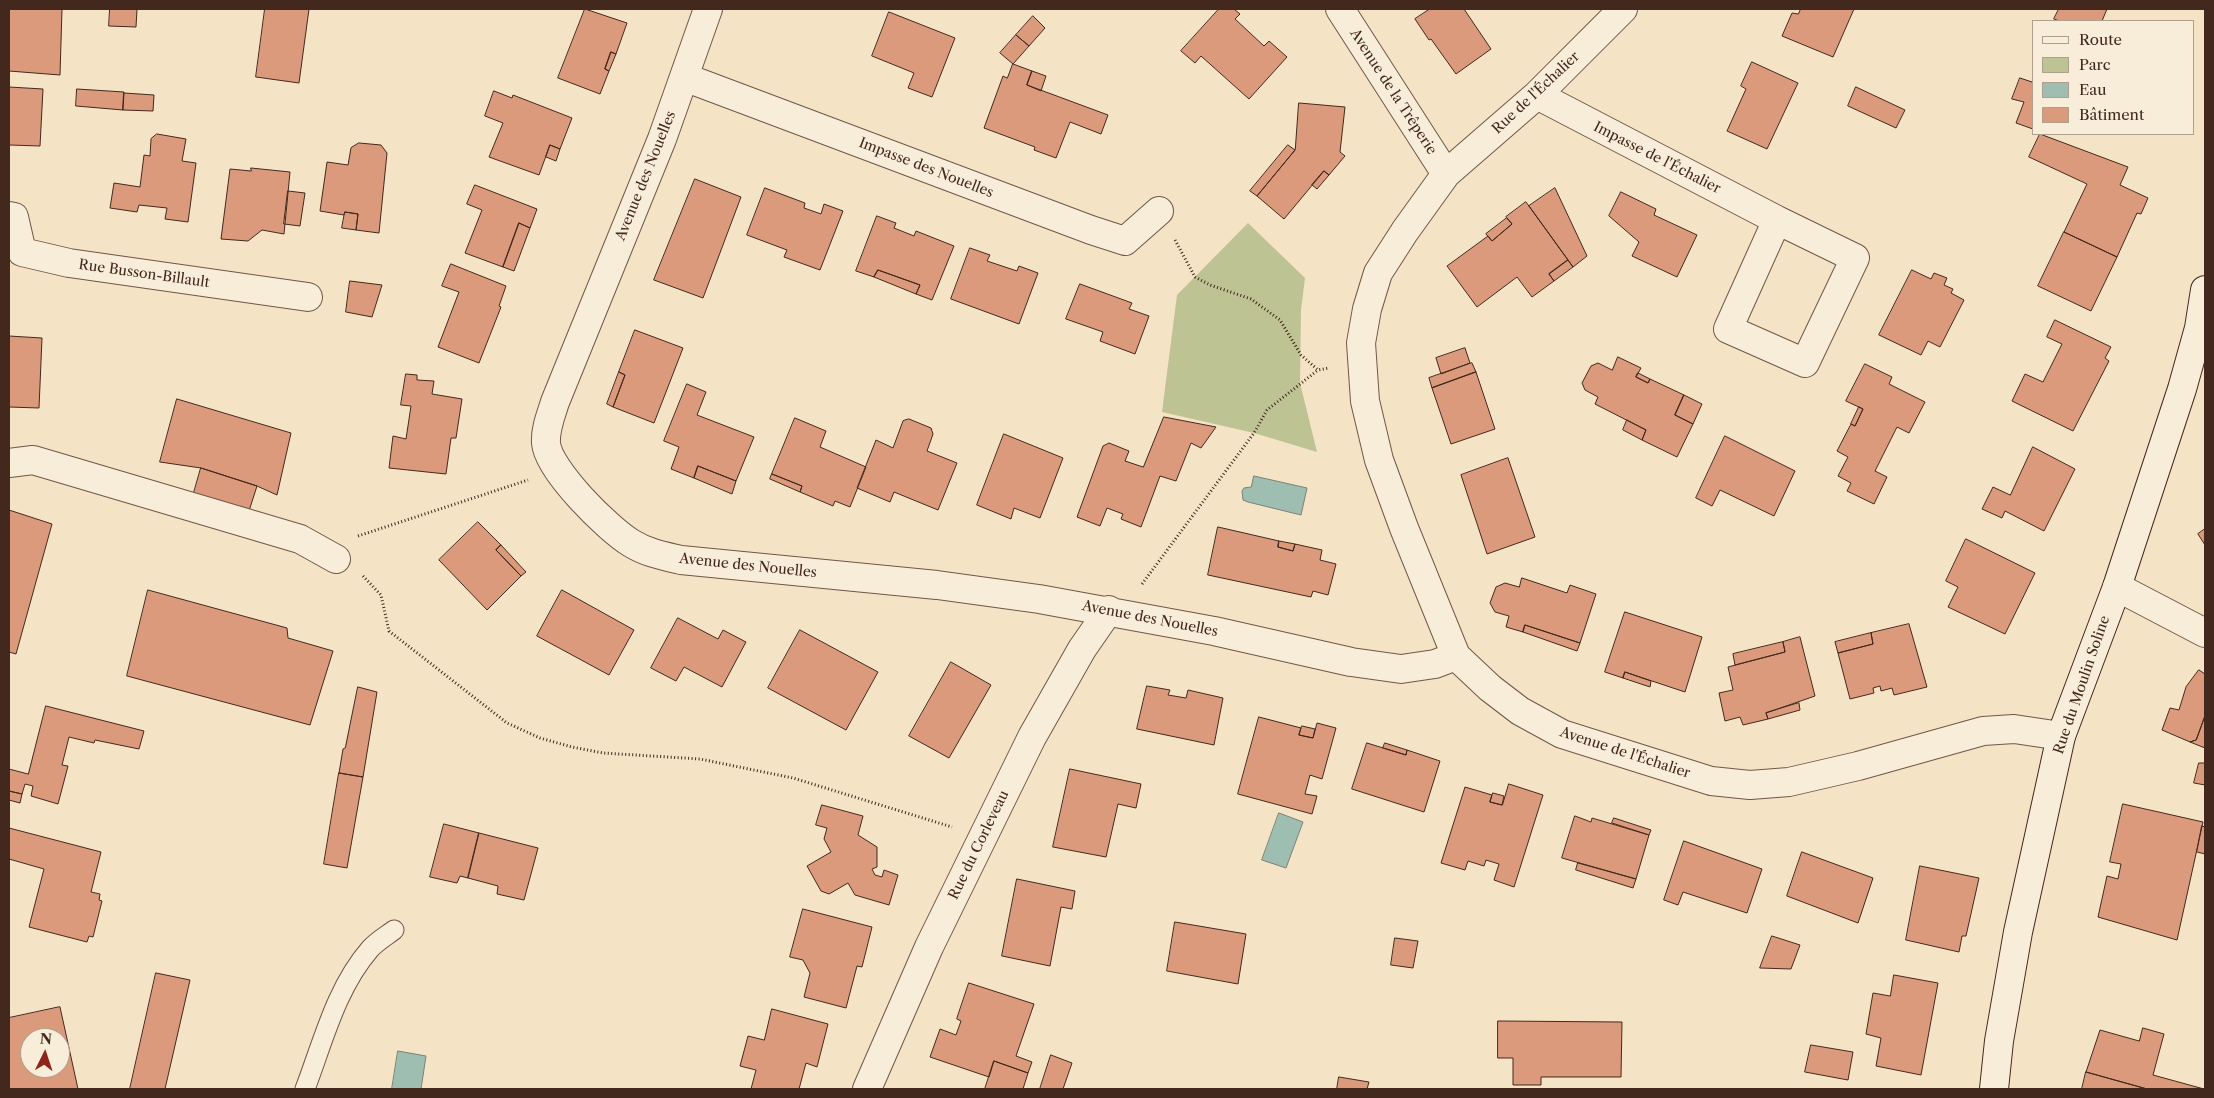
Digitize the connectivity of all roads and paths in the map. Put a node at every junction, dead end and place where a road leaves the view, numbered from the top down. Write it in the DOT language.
graph roads {
  1 [pos="708,9"];
  2 [pos="1340,9"];
  3 [pos="1623,9"];
  4 [pos="684,77"];
  5 [pos="1537,95"];
  6 [pos="1446,174"];
  7 [pos="1159,210"];
  8 [pos="9,216"];
  9 [pos="1777,220"];
  10 [pos="2205,290"];
  11 [pos="308,297"];
  12 [pos="1362,360"];
  13 [pos="1318,370"];
  14 [pos="9,463"];
  15 [pos="556,469"];
  16 [pos="336,559"];
  17 [pos="2117,587"];
  18 [pos="1109,610"];
  19 [pos="2205,633"];
  20 [pos="1456,656"];
  21 [pos="2061,736"];
  22 [pos="984,836"];
  23 [pos="394,930"];
  24 [pos="305,1089"];
  25 [pos="867,1089"];
  26 [pos="1994,1089"];
  1 -- 4 [label="street, Avenue des Nouelles"];
  2 -- 6 [label="street, Avenue de la Trêperie"];
  3 -- 5 [label="street, Rue de l'Échalier"];
  4 -- 7 [label="street, Impasse des Nouelles"];
  4 -- 15 [label="street, Avenue des Nouelles"];
  5 -- 6 [label="street, Rue de l'Échalier"];
  5 -- 9 [label="street, Impasse de l'Échalier"];
  6 -- 12 [label="street, Avenue de l'Échalier"];
  7 -- 13 [label="path"];
  8 -- 11 [label="street, Rue Busson-Billault"];
  9 -- 9 [label="street, Impasse de l'Échalier"];
  10 -- 17 [label="street, Rue du Moulin Soline"];
  12 -- 13 [label="path"];
  12 -- 20 [label="street, Avenue de l'Échalier"];
  13 -- 18 [label="path"];
  14 -- 16 [label="street"];
  15 -- 16 [label="path"];
  15 -- 18 [label="street, Avenue des Nouelles"];
  16 -- 22 [label="path"];
  17 -- 19 [label="street"];
  17 -- 21 [label="street, Rue du Moulin Soline"];
  18 -- 20 [label="street, Avenue des Nouelles"];
  18 -- 22 [label="street, Rue du Corleveau"];
  20 -- 21 [label="street, Avenue de l'Échalier"];
  21 -- 26 [label="street, Rue du Moulin Soline"];
  22 -- 25 [label="street, Rue du Corleveau"];
  23 -- 24 [label="lane"];
}
